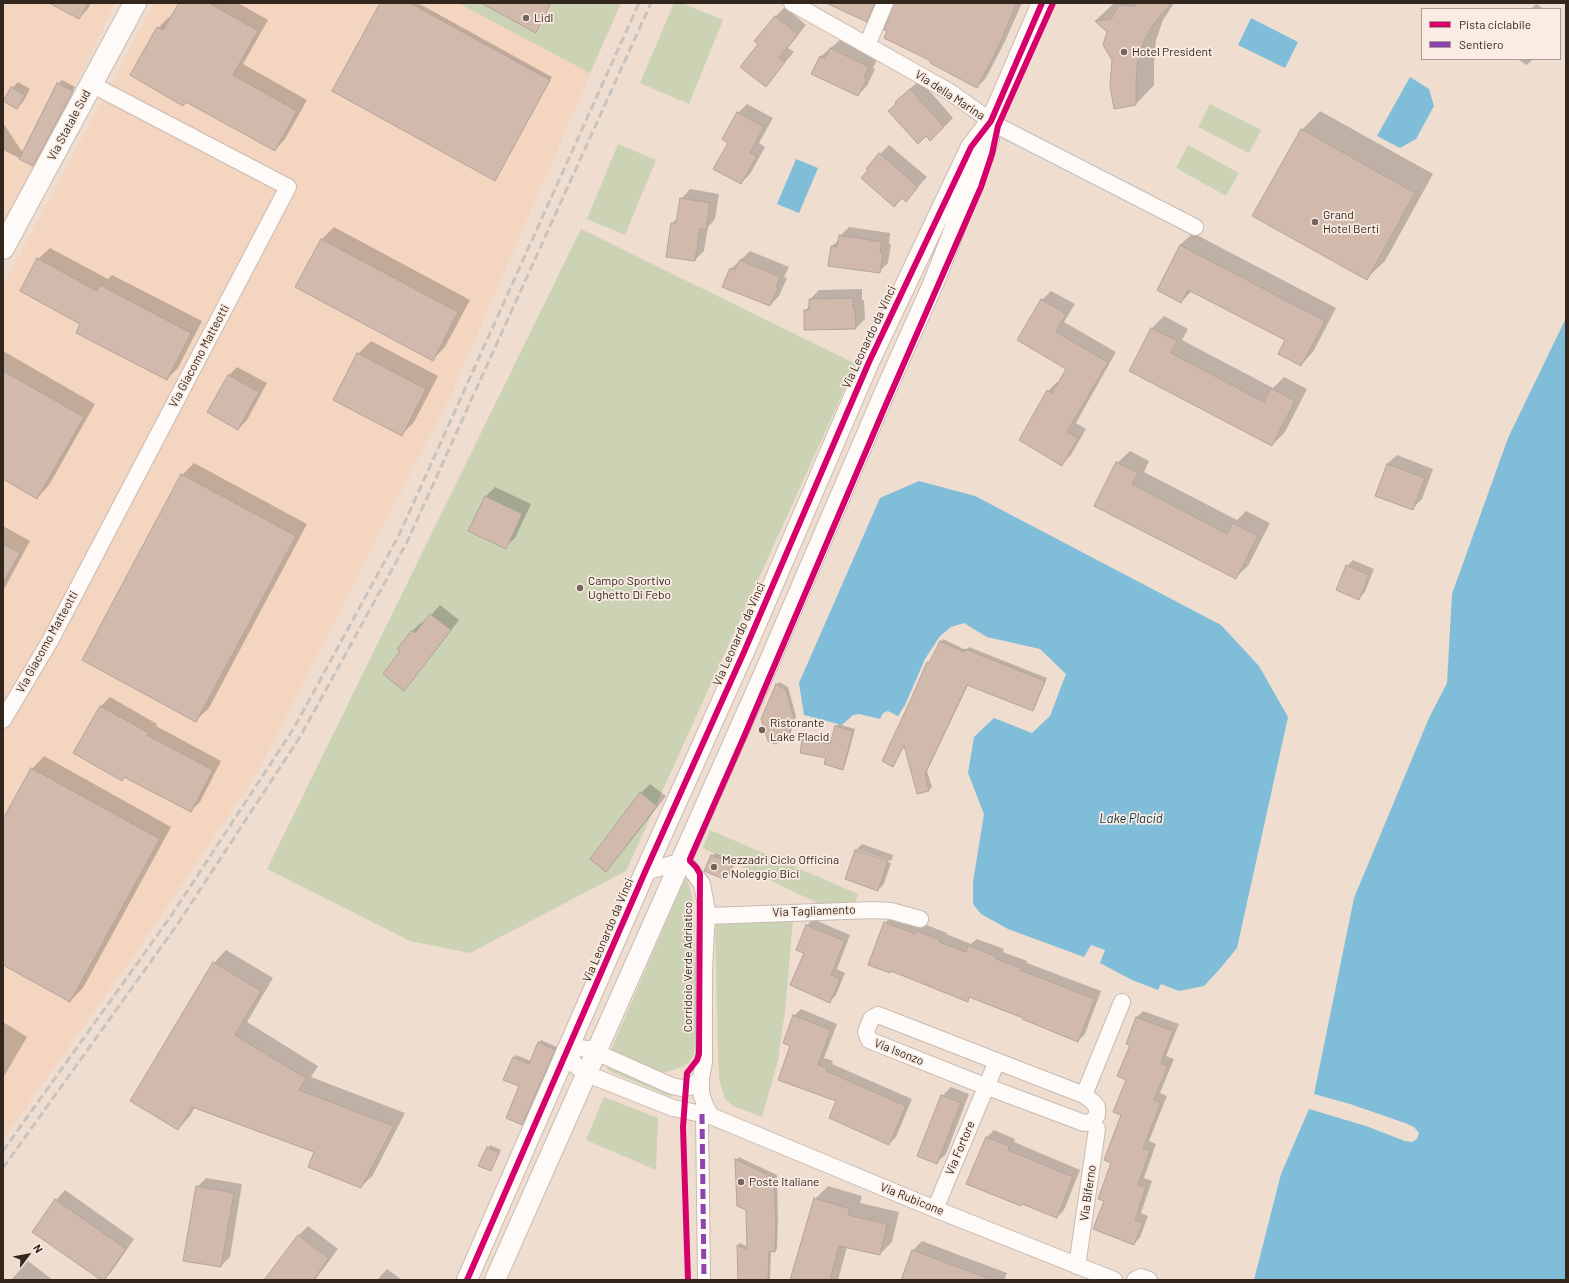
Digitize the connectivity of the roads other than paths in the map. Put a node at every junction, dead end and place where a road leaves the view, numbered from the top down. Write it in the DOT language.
graph roads {
  1 [pos="135,3"];
  2 [pos="792,3"];
  3 [pos="885,3"];
  4 [pos="1042,3"];
  5 [pos="867,45"];
  6 [pos="91,84"];
  7 [pos="990,121"];
  8 [pos="1195,227"];
  9 [pos="3,248"];
  10 [pos="790,546"];
  11 [pos="814,558"];
  12 [pos="3,720"];
  13 [pos="679,862"];
  14 [pos="645,872"];
  15 [pos="632,903"];
  16 [pos="708,916"];
  17 [pos="920,919"];
  18 [pos="653,922"];
  19 [pos="1122,1002"];
  20 [pos="567,1052"];
  21 [pos="597,1052"];
  22 [pos="997,1061"];
  23 [pos="587,1074"];
  24 [pos="701,1078"];
  25 [pos="672,1086"];
  26 [pos="986,1087"];
  27 [pos="1084,1095"];
  28 [pos="706,1115"];
  29 [pos="1092,1122"];
  30 [pos="520,1160"];
  31 [pos="935,1209"];
  32 [pos="516,1233"];
  33 [pos="1078,1266"];
  34 [pos="467,1280"];
  35 [pos="495,1280"];
  36 [pos="704,1280"];
  37 [pos="1114,1280"];
  38 [pos="1135,1280"];
  39 [pos="1149,1280"];
  1 -- 6 [label="main road, Via Statale Sud"];
  2 -- 5 [label="street, Via della Marina"];
  3 -- 5 [label="street"];
  4 -- 7 [label="street, Via Leonardo da Vinci"];
  5 -- 7 [label="street, Via della Marina"];
  6 -- 9 [label="main road, Via Statale Sud"];
  6 -- 12 [label="street, Via Giacomo Matteotti"];
  7 -- 8 [label="street, Via della Marina"];
  7 -- 10 [label="street, Via Leonardo da Vinci"];
  7 -- 11 [label="street, Via Leonardo da Vinci"];
  10 -- 11 [label="street"];
  10 -- 14 [label="street, Via Leonardo da Vinci"];
  11 -- 13 [label="street, Via Leonardo da Vinci"];
  13 -- 14 [label="street"];
  13 -- 16 [label="street"];
  13 -- 18 [label="street, Via Leonardo da Vinci"];
  14 -- 15 [label="street, Via Leonardo da Vinci"];
  15 -- 18 [label="street"];
  15 -- 20 [label="street, Via Leonardo da Vinci"];
  16 -- 17 [label="street, Via Tagliamento"];
  16 -- 24 [label="street"];
  18 -- 21 [label="street, Via Leonardo da Vinci"];
  19 -- 27 [label="street"];
  20 -- 21 [label="street, Via Rubicone"];
  20 -- 23 [label="street, Via Rubicone"];
  20 -- 30 [label="street, Via Leonardo da Vinci"];
  21 -- 23 [label="street, Via Leonardo da Vinci"];
  21 -- 25 [label="street, Via Rubicone"];
  22 -- 26 [label="street"];
  22 -- 26 [label="street, Via Isonzo"];
  22 -- 27 [label="street, Via Isonzo"];
  23 -- 28 [label="street, Via Rubicone"];
  23 -- 32 [label="street, Via Leonardo da Vinci"];
  24 -- 25 [label="street, Via Rubicone"];
  24 -- 28 [label="street"];
  25 -- 28 [label="street, Via Rubicone"];
  26 -- 29 [label="street, Via Isonzo"];
  26 -- 31 [label="street, Via Fortore"];
  27 -- 29 [label="street, Via Isonzo"];
  28 -- 31 [label="street, Via Rubicone"];
  28 -- 36 [label="street"];
  29 -- 33 [label="street, Via Biferno"];
  30 -- 32 [label="street"];
  30 -- 34 [label="street, Via Leonardo da Vinci"];
  31 -- 33 [label="street, Via Rubicone"];
  32 -- 35 [label="street, Via Leonardo da Vinci"];
  33 -- 37 [label="street, Via Rubicone"];
  38 -- 39 [label="street"];
}
